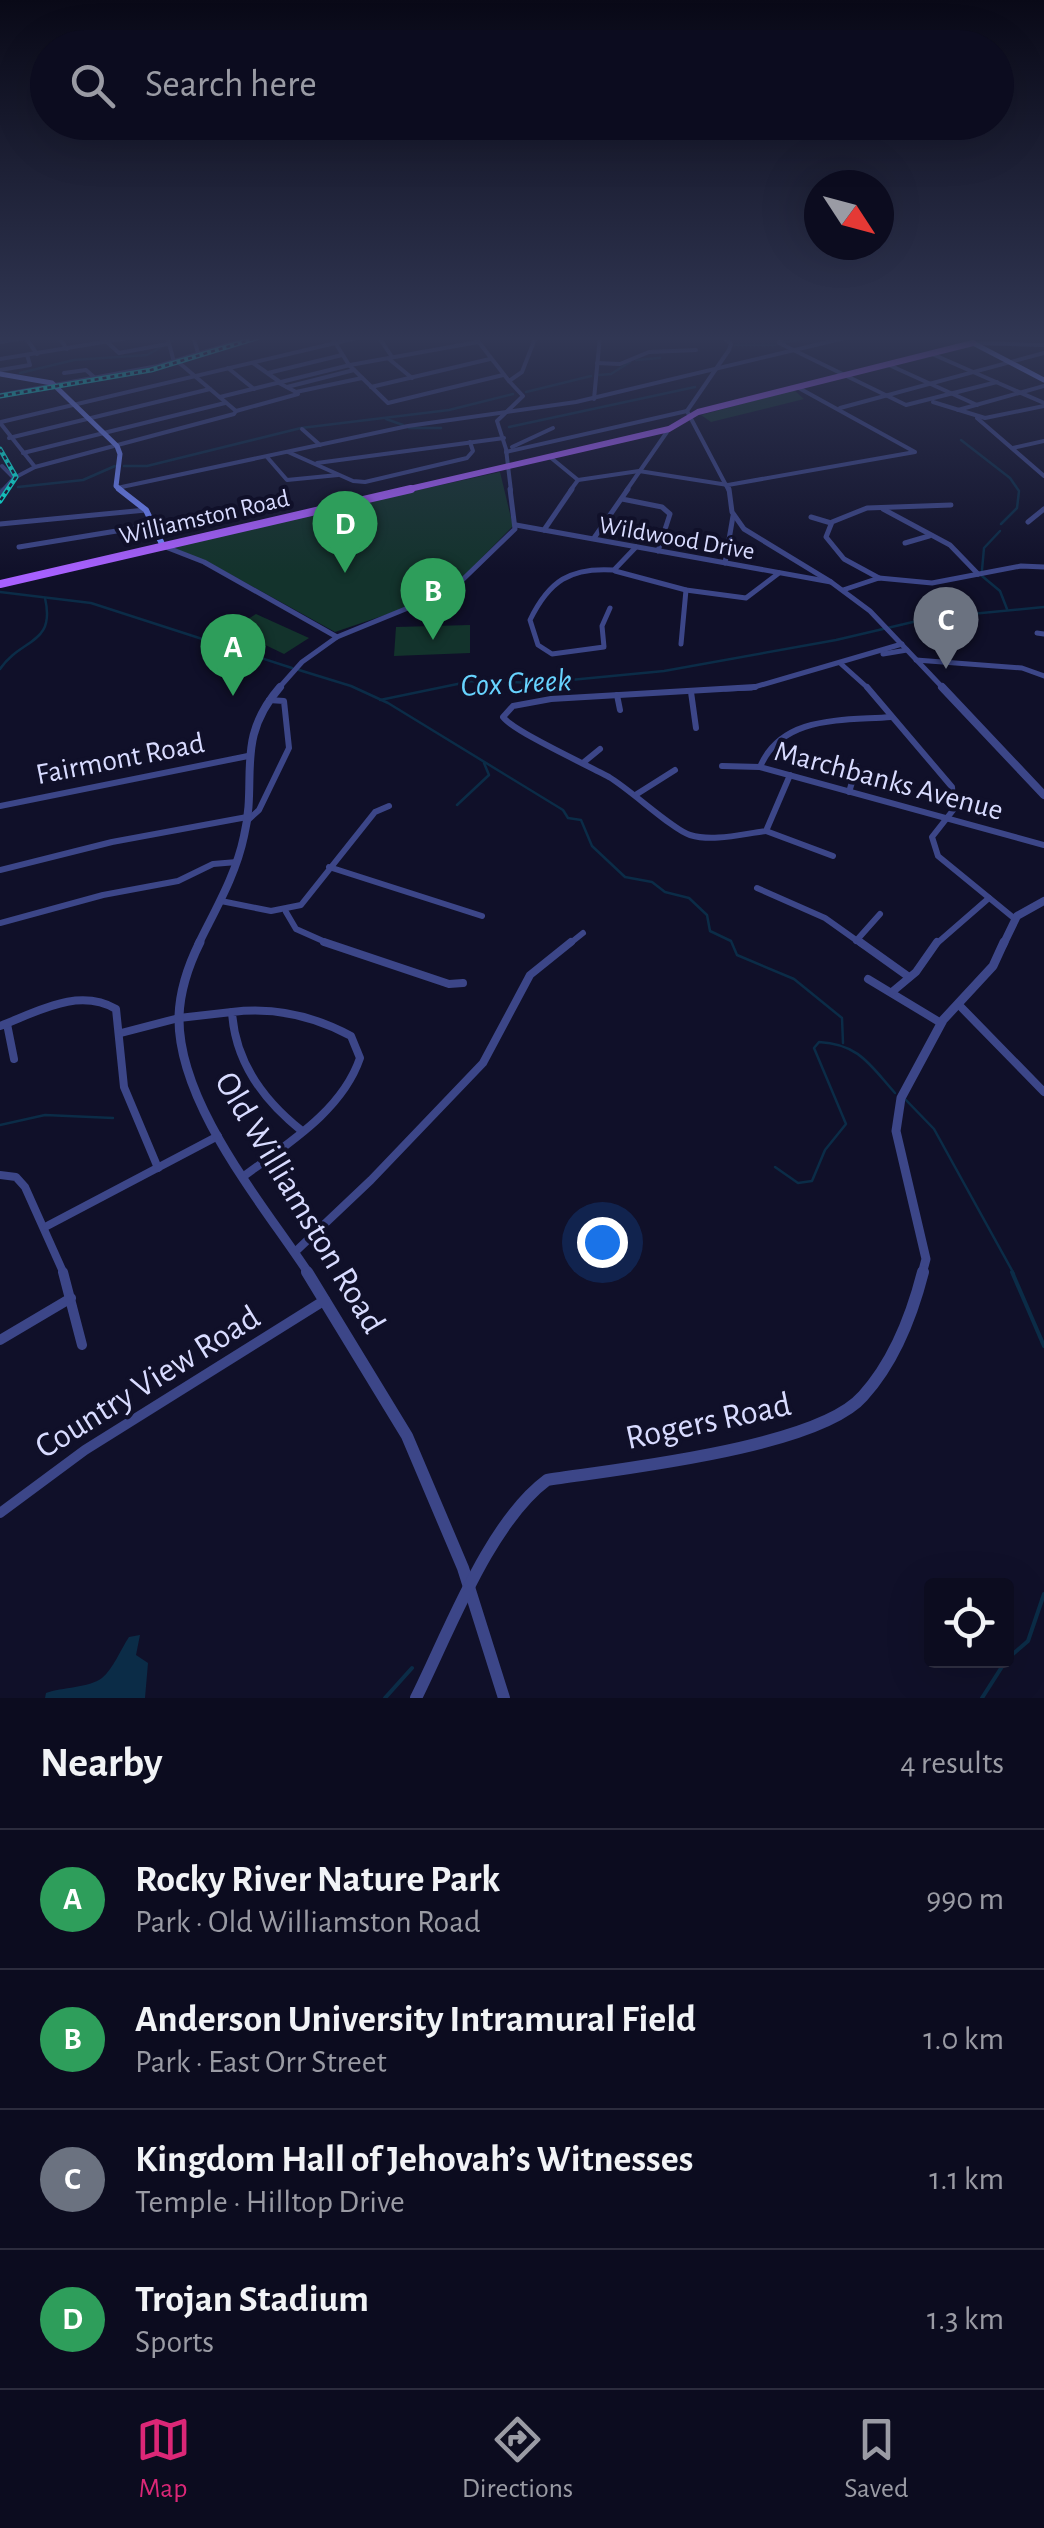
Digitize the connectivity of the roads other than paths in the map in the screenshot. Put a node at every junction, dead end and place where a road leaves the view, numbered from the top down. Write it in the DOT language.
graph roads {
  1 [pos="32,415"];
  2 [pos="84,415"];
  3 [pos="103,415"];
  4 [pos="174,415"];
  5 [pos="228,415"];
  6 [pos="504,415"];
  7 [pos="672,415"];
  8 [pos="685,415"];
  9 [pos="689,415"];
  10 [pos="852,415"];
  11 [pos="970,415"];
  12 [pos="1011,415"];
  13 [pos="500,416"];
  14 [pos="975,417"];
  15 [pos="87,419"];
  16 [pos="1,423"];
  17 [pos="678,424"];
  18 [pos="694,426"];
  19 [pos="553,428"];
  20 [pos="302,429"];
  21 [pos="669,429"];
  22 [pos="102,433"];
  23 [pos="10,438"];
  24 [pos="504,438"];
  25 [pos="1044,440"];
  26 [pos="470,442"];
  27 [pos="320,445"];
  28 [pos="117,447"];
  29 [pos="1012,448"];
  30 [pos="506,450"];
  31 [pos="288,452"];
  32 [pos="22,453"];
  33 [pos="267,457"];
  34 [pos="550,457"];
  35 [pos="313,463"];
  36 [pos="2,466"];
  37 [pos="35,467"];
  38 [pos="506,468"];
  39 [pos="642,471"];
  40 [pos="339,475"];
  41 [pos="1044,476"];
  42 [pos="14,478"];
  43 [pos="578,480"];
  44 [pos="728,485"];
  45 [pos="118,488"];
  46 [pos="4,491"];
  47 [pos="622,500"];
  48 [pos="951,504"];
  49 [pos="882,508"];
  50 [pos="1044,509"];
  51 [pos="146,510"];
  52 [pos="733,516"];
  53 [pos="811,518"];
  54 [pos="1028,522"];
  55 [pos="831,523"];
  56 [pos="0,524"];
  57 [pos="516,524"];
  58 [pos="153,526"];
  59 [pos="544,530"];
  60 [pos="930,535"];
  61 [pos="593,539"];
  62 [pos="905,543"];
  63 [pos="163,546"];
  64 [pos="19,547"];
  65 [pos="636,547"];
  66 [pos="658,551"];
  67 [pos="725,564"];
  68 [pos="1044,567"];
  69 [pos="614,570"];
  70 [pos="978,574"];
  71 [pos="776,575"];
  72 [pos="879,578"];
  73 [pos="831,582"];
  74 [pos="0,584"];
  75 [pos="686,590"];
  76 [pos="843,590"];
  77 [pos="610,608"];
  78 [pos="337,637"];
  79 [pos="681,644"];
  80 [pos="904,647"];
  81 [pos="916,660"];
  82 [pos="840,663"];
  83 [pos="1044,676"];
  84 [pos="691,692"];
  85 [pos="617,695"];
  86 [pos="269,700"];
  87 [pos="620,710"];
  88 [pos="892,716"];
  89 [pos="696,728"];
  90 [pos="600,750"];
  91 [pos="248,756"];
  92 [pos="584,762"];
  93 [pos="722,766"];
  94 [pos="857,766"];
  95 [pos="760,767"];
  96 [pos="675,770"];
  97 [pos="790,775"];
  98 [pos="849,792"];
  99 [pos="637,794"];
  100 [pos="1044,796"];
  101 [pos="0,806"];
  102 [pos="388,806"];
  103 [pos="247,819"];
  104 [pos="949,820"];
  105 [pos="766,831"];
  106 [pos="1044,845"];
  107 [pos="833,856"];
  108 [pos="238,862"];
  109 [pos="329,867"];
  110 [pos="0,870"];
  111 [pos="758,888"];
  112 [pos="988,898"];
  113 [pos="221,900"];
  114 [pos="1044,901"];
  115 [pos="286,912"];
  116 [pos="880,914"];
  117 [pos="482,916"];
  118 [pos="1015,919"];
  119 [pos="0,924"];
  120 [pos="583,933"];
  121 [pos="856,941"];
  122 [pos="910,978"];
  123 [pos="868,979"];
  124 [pos="463,983"];
  125 [pos="892,992"];
  126 [pos="960,1006"];
  127 [pos="232,1012"];
  128 [pos="179,1018"];
  129 [pos="942,1024"];
  130 [pos="4,1025"];
  131 [pos="121,1033"];
  132 [pos="14,1059"];
  133 [pos="1044,1092"];
  134 [pos="302,1131"];
  135 [pos="220,1135"];
  136 [pos="158,1168"];
  137 [pos="0,1175"];
  138 [pos="244,1176"];
  139 [pos="47,1226"];
  140 [pos="295,1252"];
  141 [pos="72,1298"];
  142 [pos="326,1300"];
  143 [pos="0,1340"];
  144 [pos="82,1345"];
  145 [pos="0,1512"];
  146 [pos="470,1590"];
  147 [pos="416,1698"];
  148 [pos="504,1698"];
  1 -- 16 [label="street"];
  2 -- 15 [label="main road"];
  3 -- 15 [label="street"];
  4 -- 22 [label="street"];
  5 -- 28 [label="street"];
  6 -- 13 [label="street"];
  7 -- 30 [label="street"];
  8 -- 17 [label="main road, Williamston Road"];
  9 -- 18 [label="street"];
  10 -- 44 [label="street"];
  11 -- 14 [label="street"];
  12 -- 14 [label="street"];
  13 -- 24 [label="street"];
  13 -- 27 [label="street"];
  14 -- 29 [label="street"];
  15 -- 22 [label="main road"];
  15 -- 23 [label="street"];
  16 -- 23 [label="street"];
  17 -- 18 [label="main road"];
  17 -- 21 [label="main road, Williamston Road"];
  18 -- 44 [label="street"];
  19 -- 30 [label="street"];
  20 -- 27 [label="street"];
  21 -- 34 [label="main road, Williamston Road"];
  21 -- 39 [label="street"];
  22 -- 28 [label="main road"];
  22 -- 32 [label="street"];
  23 -- 32 [label="street"];
  24 -- 26 [label="street"];
  24 -- 30 [label="street"];
  25 -- 29 [label="street"];
  26 -- 35 [label="street"];
  26 -- 40 [label="street"];
  27 -- 31 [label="street"];
  28 -- 37 [label="street"];
  28 -- 45 [label="main road"];
  29 -- 41 [label="street"];
  30 -- 38 [label="street"];
  31 -- 33 [label="street"];
  31 -- 35 [label="street"];
  32 -- 37 [label="street"];
  33 -- 40 [label="street"];
  33 -- 45 [label="street"];
  34 -- 38 [label="main road, Williamston Road"];
  34 -- 43 [label="street"];
  35 -- 40 [label="street"];
  36 -- 42 [label="street"];
  37 -- 42 [label="street"];
  38 -- 57 [label="street"];
  38 -- 63 [label="main road, Williamston Road"];
  39 -- 43 [label="street"];
  39 -- 44 [label="street"];
  39 -- 47 [label="street"];
  42 -- 46 [label="street"];
  43 -- 59 [label="street"];
  44 -- 52 [label="street"];
  45 -- 51 [label="main road"];
  47 -- 61 [label="street"];
  47 -- 66 [label="street"];
  48 -- 49 [label="street"];
  49 -- 55 [label="street"];
  49 -- 60 [label="street"];
  50 -- 54 [label="street"];
  51 -- 56 [label="street"];
  51 -- 58 [label="main road"];
  52 -- 67 [label="street"];
  52 -- 73 [label="street"];
  53 -- 55 [label="street"];
  55 -- 72 [label="street"];
  57 -- 59 [label="street, Wildwood Drive"];
  57 -- 78 [label="street, Old Williamston Road"];
  58 -- 63 [label="main road"];
  58 -- 64 [label="street"];
  59 -- 61 [label="street, Wildwood Drive"];
  60 -- 62 [label="street"];
  60 -- 70 [label="street"];
  61 -- 65 [label="street, Wildwood Drive"];
  63 -- 74 [label="main road, Williamston Road"];
  63 -- 78 [label="street"];
  65 -- 66 [label="street, Wildwood Drive"];
  65 -- 69 [label="street"];
  66 -- 67 [label="street, Wildwood Drive"];
  67 -- 71 [label="street, Wildwood Drive"];
  68 -- 70 [label="street"];
  69 -- 75 [label="street"];
  69 -- 77 [label="street"];
  70 -- 72 [label="street"];
  71 -- 73 [label="street, Wildwood Drive"];
  71 -- 75 [label="street"];
  72 -- 76 [label="street"];
  73 -- 76 [label="street"];
  75 -- 79 [label="street"];
  76 -- 80 [label="street"];
  78 -- 86 [label="street, Old Williamston Road"];
  80 -- 81 [label="street"];
  80 -- 82 [label="street"];
  81 -- 83 [label="street"];
  81 -- 100 [label="street"];
  82 -- 84 [label="street"];
  82 -- 88 [label="street"];
  84 -- 85 [label="street"];
  84 -- 89 [label="street"];
  85 -- 87 [label="street"];
  85 -- 92 [label="street"];
  86 -- 91 [label="street, Old Williamston Road"];
  86 -- 103 [label="street"];
  88 -- 95 [label="street"];
  88 -- 104 [label="street"];
  90 -- 92 [label="street"];
  91 -- 101 [label="street, Fairmont Road"];
  91 -- 103 [label="street, Old Williamston Road"];
  92 -- 99 [label="street"];
  93 -- 95 [label="street, Marchbanks Avenue"];
  94 -- 98 [label="street"];
  95 -- 97 [label="street, Marchbanks Avenue"];
  96 -- 99 [label="street"];
  97 -- 98 [label="street, Marchbanks Avenue"];
  97 -- 105 [label="street"];
  98 -- 104 [label="street, Marchbanks Avenue"];
  99 -- 105 [label="street"];
  102 -- 109 [label="street"];
  103 -- 108 [label="street, Old Williamston Road"];
  103 -- 110 [label="street"];
  104 -- 106 [label="street, Marchbanks Avenue"];
  104 -- 112 [label="street"];
  105 -- 107 [label="street"];
  108 -- 113 [label="street, Old Williamston Road"];
  108 -- 119 [label="street"];
  109 -- 115 [label="street"];
  109 -- 117 [label="street"];
  111 -- 121 [label="street"];
  112 -- 118 [label="street"];
  112 -- 122 [label="street"];
  113 -- 115 [label="street"];
  113 -- 128 [label="street, Old Williamston Road"];
  114 -- 118 [label="street"];
  115 -- 124 [label="street"];
  116 -- 121 [label="street"];
  118 -- 126 [label="street, Rogers Road"];
  120 -- 140 [label="street"];
  121 -- 122 [label="street"];
  122 -- 125 [label="street"];
  123 -- 125 [label="street"];
  125 -- 129 [label="street"];
  126 -- 129 [label="street, Rogers Road"];
  126 -- 133 [label="street"];
  127 -- 128 [label="street"];
  127 -- 134 [label="street"];
  127 -- 134 [label="street"];
  128 -- 131 [label="street"];
  128 -- 135 [label="street, Old Williamston Road"];
  129 -- 146 [label="street, Rogers Road"];
  130 -- 131 [label="street"];
  130 -- 132 [label="street"];
  131 -- 136 [label="street"];
  134 -- 138 [label="street"];
  135 -- 136 [label="street"];
  135 -- 138 [label="street, Old Williamston Road"];
  136 -- 139 [label="street"];
  137 -- 139 [label="street"];
  138 -- 140 [label="street, Old Williamston Road"];
  139 -- 141 [label="street"];
  140 -- 142 [label="street, Old Williamston Road"];
  141 -- 143 [label="street"];
  141 -- 144 [label="street"];
  142 -- 145 [label="street, Country View Road"];
  142 -- 146 [label="street, Old Williamston Road"];
  146 -- 147 [label="street, Rogers Road"];
  146 -- 148 [label="street, Old Williamston Road"];
}
